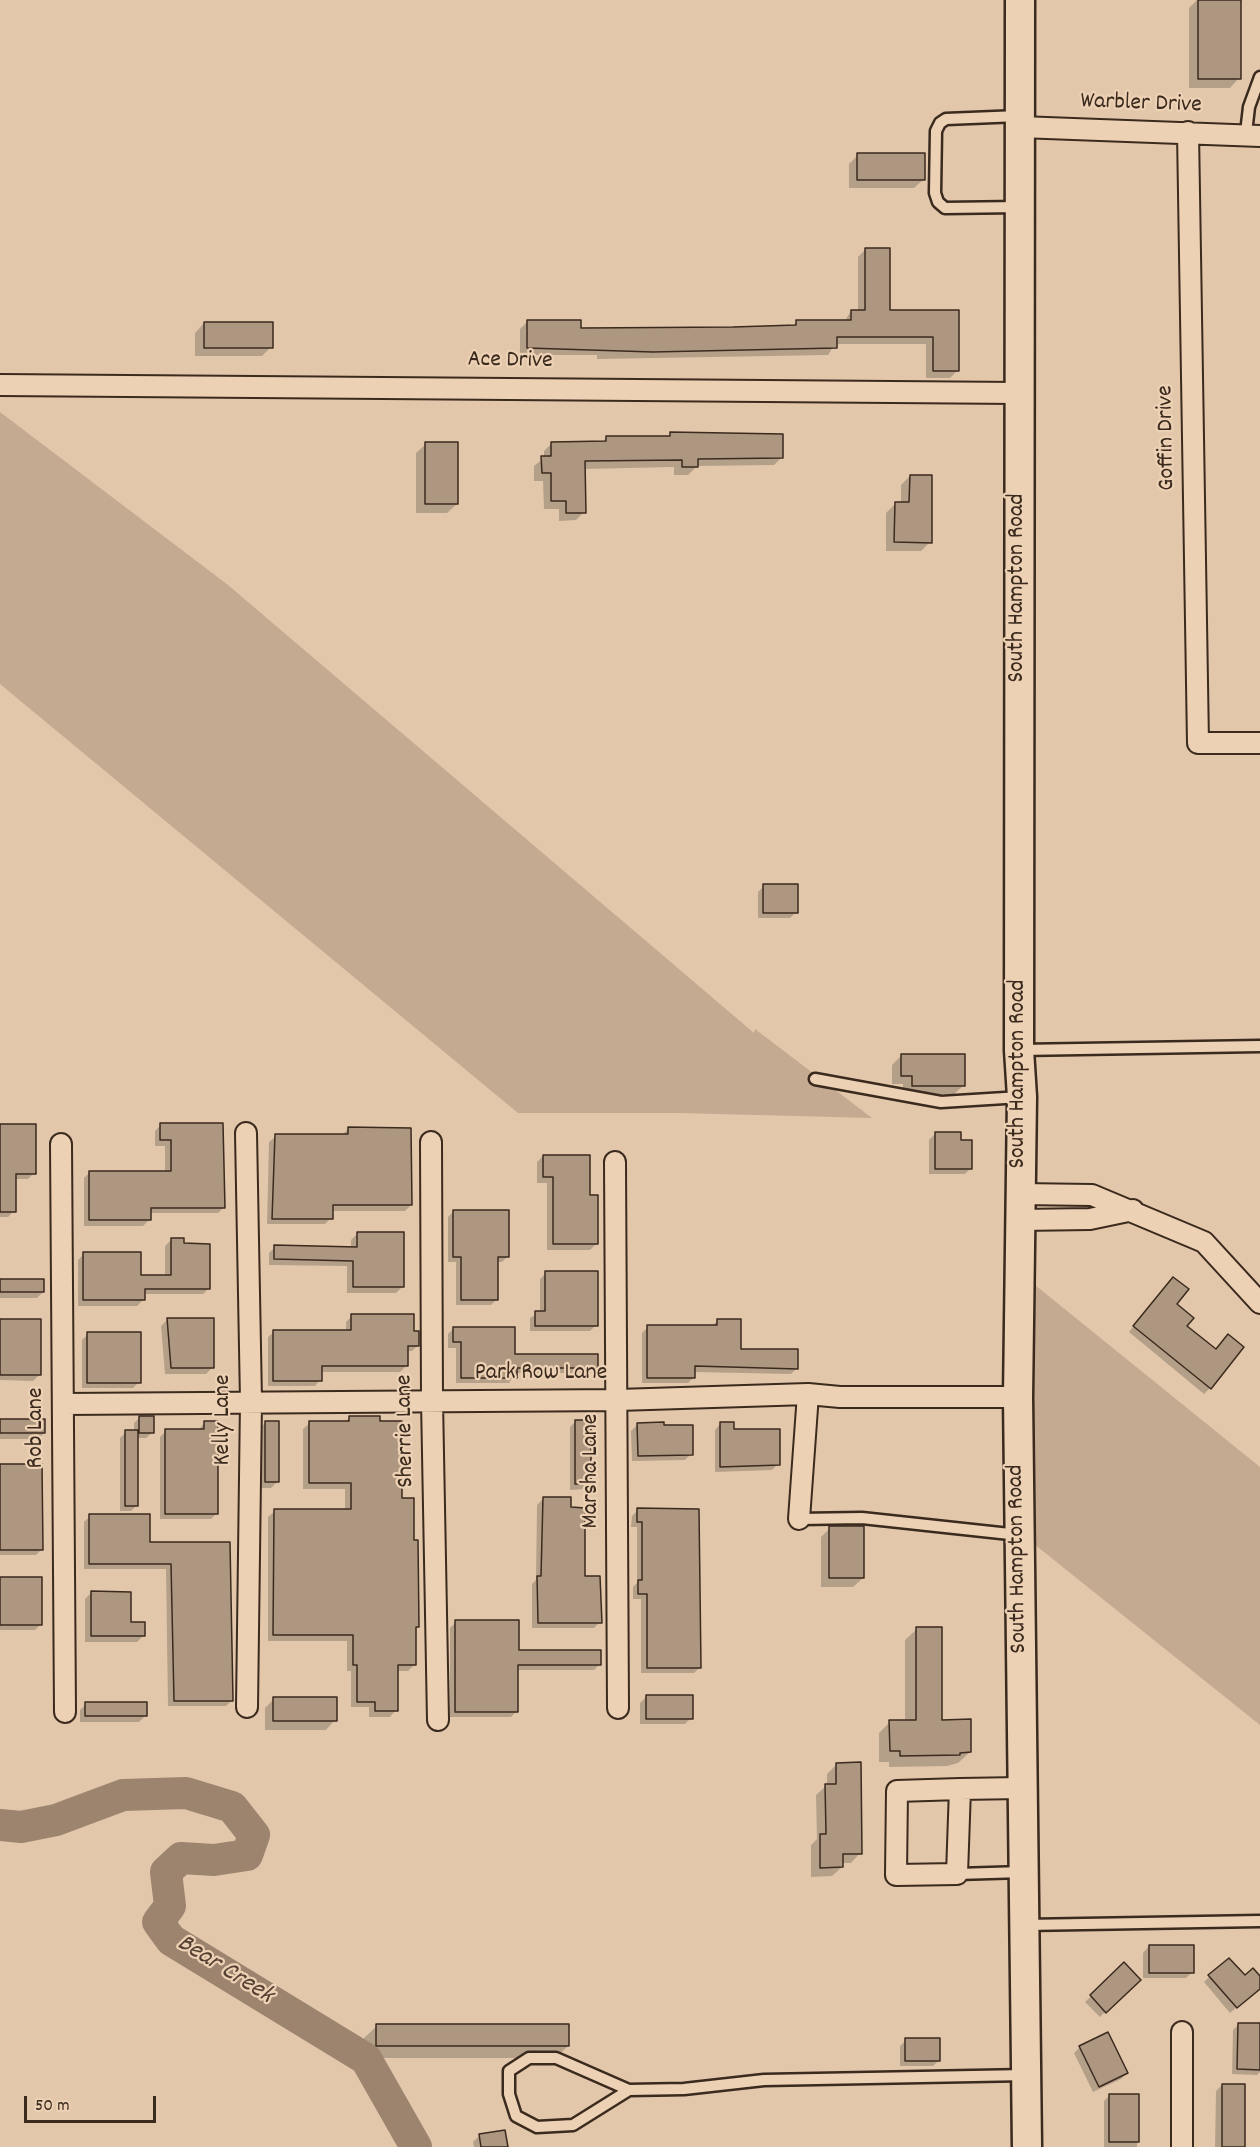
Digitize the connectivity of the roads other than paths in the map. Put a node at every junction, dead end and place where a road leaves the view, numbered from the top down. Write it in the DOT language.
graph roads {
  1 [pos="1020,0"];
  2 [pos="1260,77"];
  3 [pos="1020,122"];
  4 [pos="1188,132"];
  5 [pos="1253,135"];
  6 [pos="1020,207"];
  7 [pos="0,385"];
  8 [pos="1019,393"];
  9 [pos="1260,743"];
  10 [pos="1260,1046"];
  11 [pos="1019,1050"];
  12 [pos="815,1079"];
  13 [pos="1022,1097"];
  14 [pos="246,1133"];
  15 [pos="431,1142"];
  16 [pos="61,1144"];
  17 [pos="615,1162"];
  18 [pos="1020,1207"];
  19 [pos="1260,1303"];
  20 [pos="808,1394"];
  21 [pos="1018,1397"];
  22 [pos="432,1400"];
  23 [pos="618,1400"];
  24 [pos="251,1401"];
  25 [pos="64,1404"];
  26 [pos="799,1519"];
  27 [pos="1019,1535"];
  28 [pos="247,1707"];
  29 [pos="618,1708"];
  30 [pos="65,1712"];
  31 [pos="438,1720"];
  32 [pos="1022,1788"];
  33 [pos="960,1789"];
  34 [pos="1023,1872"];
  35 [pos="957,1874"];
  36 [pos="1260,1921"];
  37 [pos="1025,1925"];
  38 [pos="1182,2032"];
  39 [pos="1026,2075"];
  40 [pos="629,2090"];
  41 [pos="1027,2147"];
  42 [pos="1182,2147"];
  1 -- 3 [label="main road, South Hampton Road"];
  2 -- 5 [label="lane"];
  3 -- 4 [label="street, Warbler Drive"];
  3 -- 6 [label="main road, South Hampton Road"];
  3 -- 6 [label="lane"];
  4 -- 5 [label="street, Warbler Drive"];
  4 -- 9 [label="street, Goffin Drive"];
  6 -- 8 [label="main road, South Hampton Road"];
  7 -- 8 [label="street, Ace Drive"];
  8 -- 11 [label="main road, South Hampton Road"];
  10 -- 11 [label="lane"];
  11 -- 13 [label="main road, South Hampton Road"];
  12 -- 13 [label="lane"];
  13 -- 18 [label="main road, South Hampton Road"];
  14 -- 24 [label="street, Kelly Lane"];
  15 -- 22 [label="street, Sherrie Lane"];
  16 -- 25 [label="street, Rob Lane"];
  17 -- 23 [label="street, Marsha Lane"];
  18 -- 19 [label="street"];
  18 -- 21 [label="main road, South Hampton Road"];
  20 -- 21 [label="street, Park Row Lane"];
  20 -- 23 [label="street, Park Row Lane"];
  20 -- 26 [label="street"];
  21 -- 27 [label="main road, South Hampton Road"];
  22 -- 23 [label="street, Park Row Lane"];
  22 -- 24 [label="street, Park Row Lane"];
  22 -- 31 [label="street, Sherrie Lane"];
  23 -- 29 [label="street, Marsha Lane"];
  24 -- 25 [label="street, Park Row Lane"];
  24 -- 28 [label="street, Kelly Lane"];
  25 -- 30 [label="street, Rob Lane"];
  26 -- 27 [label="lane"];
  27 -- 32 [label="main road, South Hampton Road"];
  32 -- 33 [label="street"];
  32 -- 34 [label="main road, South Hampton Road"];
  33 -- 35 [label="street"];
  33 -- 35 [label="street"];
  34 -- 35 [label="lane"];
  34 -- 37 [label="main road, South Hampton Road"];
  36 -- 37 [label="lane"];
  37 -- 39 [label="main road, South Hampton Road"];
  38 -- 42 [label="street"];
  39 -- 40 [label="lane"];
  39 -- 41 [label="main road, South Hampton Road"];
  40 -- 40 [label="lane"];
}
